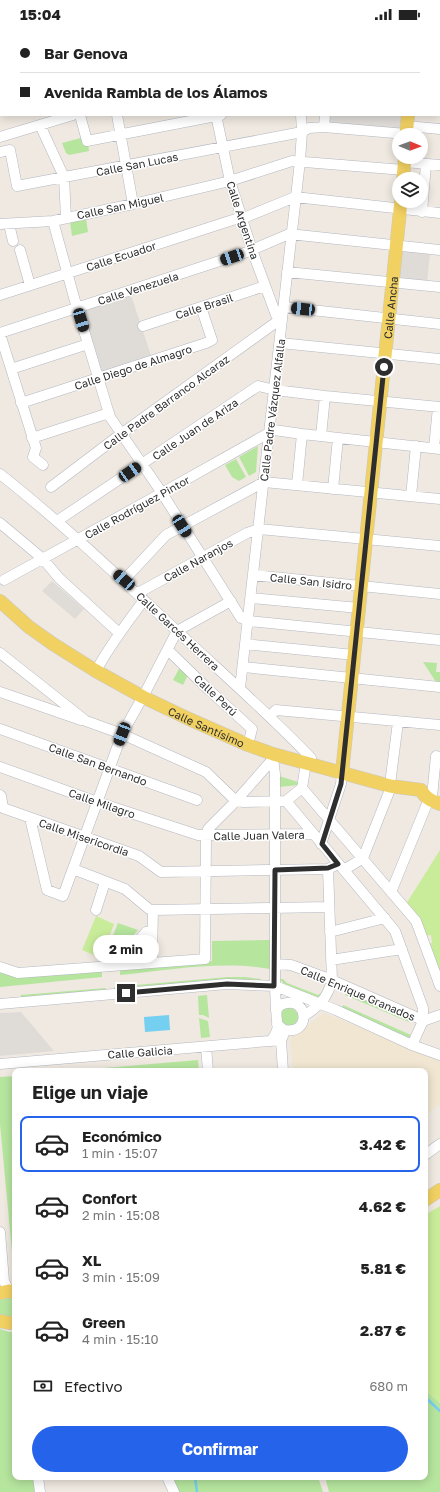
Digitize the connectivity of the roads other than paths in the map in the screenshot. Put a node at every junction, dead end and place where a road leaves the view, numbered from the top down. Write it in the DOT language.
graph roads {
  1 [pos="69,116"];
  2 [pos="80,116"];
  3 [pos="117,116"];
  4 [pos="213,116"];
  5 [pos="218,116"];
  6 [pos="301,116"];
  7 [pos="325,116"];
  8 [pos="40,125"];
  9 [pos="324,127"];
  10 [pos="407,128"];
  11 [pos="428,129"];
  12 [pos="440,129"];
  13 [pos="302,132"];
  14 [pos="120,134"];
  15 [pos="0,137"];
  16 [pos="223,148"];
  17 [pos="0,152"];
  18 [pos="300,161"];
  19 [pos="426,164"];
  20 [pos="440,165"];
  21 [pos="126,166"];
  22 [pos="404,167"];
  23 [pos="64,177"];
  24 [pos="230,181"];
  25 [pos="295,197"];
  26 [pos="133,204"];
  27 [pos="392,204"];
  28 [pos="400,208"];
  29 [pos="409,208"];
  30 [pos="422,212"];
  31 [pos="440,213"];
  32 [pos="242,217"];
  33 [pos="66,218"];
  34 [pos="53,221"];
  35 [pos="4,224"];
  36 [pos="291,234"];
  37 [pos="13,241"];
  38 [pos="396,245"];
  39 [pos="20,250"];
  40 [pos="252,250"];
  41 [pos="440,250"];
  42 [pos="287,272"];
  43 [pos="67,273"];
  44 [pos="393,282"];
  45 [pos="30,285"];
  46 [pos="265,286"];
  47 [pos="440,287"];
  48 [pos="0,295"];
  49 [pos="201,307"];
  50 [pos="284,307"];
  51 [pos="77,308"];
  52 [pos="389,318"];
  53 [pos="282,320"];
  54 [pos="440,324"];
  55 [pos="143,326"];
  56 [pos="0,334"];
  57 [pos="88,344"];
  58 [pos="280,344"];
  59 [pos="386,354"];
  60 [pos="440,359"];
  61 [pos="11,369"];
  62 [pos="99,379"];
  63 [pos="275,390"];
  64 [pos="325,396"];
  65 [pos="381,401"];
  66 [pos="21,403"];
  67 [pos="439,407"];
  68 [pos="109,414"];
  69 [pos="269,433"];
  70 [pos="121,434"];
  71 [pos="302,434"];
  72 [pos="321,436"];
  73 [pos="32,438"];
  74 [pos="338,438"];
  75 [pos="377,442"];
  76 [pos="416,446"];
  77 [pos="437,448"];
  78 [pos="142,464"];
  79 [pos="43,465"];
  80 [pos="0,474"];
  81 [pos="264,482"];
  82 [pos="297,485"];
  83 [pos="51,487"];
  84 [pos="334,489"];
  85 [pos="371,492"];
  86 [pos="162,494"];
  87 [pos="411,496"];
  88 [pos="440,499"];
  89 [pos="57,520"];
  90 [pos="0,523"];
  91 [pos="182,526"];
  92 [pos="259,529"];
  93 [pos="78,539"];
  94 [pos="366,539"];
  95 [pos="440,546"];
  96 [pos="203,557"];
  97 [pos="43,560"];
  98 [pos="253,575"];
  99 [pos="4,580"];
  100 [pos="124,580"];
  101 [pos="362,586"];
  102 [pos="440,594"];
  103 [pos="141,597"];
  104 [pos="250,598"];
  105 [pos="0,601"];
  106 [pos="231,601"];
  107 [pos="359,608"];
  108 [pos="248,621"];
  109 [pos="177,631"];
  110 [pos="357,632"];
  111 [pos="119,633"];
  112 [pos="440,640"];
  113 [pos="245,644"];
  114 [pos="168,650"];
  115 [pos="0,653"];
  116 [pos="354,654"];
  117 [pos="243,667"];
  118 [pos="96,671"];
  119 [pos="352,678"];
  120 [pos="440,687"];
  121 [pos="240,688"];
  122 [pos="0,692"];
  123 [pos="143,697"];
  124 [pos="270,716"];
  125 [pos="348,717"];
  126 [pos="86,721"];
  127 [pos="398,722"];
  128 [pos="440,725"];
  129 [pos="0,729"];
  130 [pos="122,734"];
  131 [pos="248,744"];
  132 [pos="440,756"];
  133 [pos="273,757"];
  134 [pos="308,763"];
  135 [pos="0,767"];
  136 [pos="109,768"];
  137 [pos="342,773"];
  138 [pos="390,786"];
  139 [pos="302,788"];
  140 [pos="0,795"];
  141 [pos="433,795"];
  142 [pos="197,800"];
  143 [pos="236,801"];
  144 [pos="286,801"];
  145 [pos="97,802"];
  146 [pos="275,802"];
  147 [pos="30,818"];
  148 [pos="330,820"];
  149 [pos="313,834"];
  150 [pos="275,835"];
  151 [pos="206,836"];
  152 [pos="84,837"];
  153 [pos="322,844"];
  154 [pos="363,858"];
  155 [pos="341,867"];
  156 [pos="328,868"];
  157 [pos="73,869"];
  158 [pos="275,870"];
  159 [pos="206,871"];
  160 [pos="105,882"];
  161 [pos="391,892"];
  162 [pos="329,907"];
  163 [pos="275,908"];
  164 [pos="206,909"];
  165 [pos="96,910"];
  166 [pos="153,910"];
  167 [pos="385,918"];
  168 [pos="152,931"];
  169 [pos="330,932"];
  170 [pos="402,949"];
  171 [pos="152,958"];
  172 [pos="331,960"];
  173 [pos="276,964"];
  174 [pos="118,965"];
  175 [pos="0,967"];
  176 [pos="332,980"];
  177 [pos="274,986"];
  178 [pos="440,986"];
  179 [pos="0,1004"];
  180 [pos="321,1004"];
  181 [pos="276,1011"];
  182 [pos="440,1015"];
  183 [pos="304,1016"];
  184 [pos="423,1021"];
  185 [pos="277,1024"];
  186 [pos="288,1031"];
  187 [pos="276,1041"];
  188 [pos="412,1044"];
  189 [pos="206,1047"];
  190 [pos="440,1055"];
  191 [pos="0,1064"];
  192 [pos="208,1068"];
  193 [pos="282,1068"];
  194 [pos="440,1144"];
  195 [pos="428,1153"];
  196 [pos="440,1190"];
  197 [pos="428,1198"];
  198 [pos="0,1232"];
  199 [pos="1,1265"];
  200 [pos="6,1290"];
  201 [pos="0,1321"];
  202 [pos="12,1323"];
  203 [pos="38,1480"];
  204 [pos="168,1480"];
  205 [pos="40,1492"];
  206 [pos="174,1492"];
  1 -- 8 [label="street"];
  2 -- 14 [label="street"];
  3 -- 14 [label="street"];
  4 -- 14 [label="street"];
  5 -- 16 [label="street, Calle Argentina"];
  6 -- 13 [label="street, Calle Padre Vázquez Alfalla"];
  7 -- 9 [label="street"];
  8 -- 15 [label="street"];
  8 -- 23 [label="street"];
  9 -- 10 [label="street, Calle San Lucas"];
  9 -- 13 [label="street, Calle San Lucas"];
  11 -- 12 [label="street, Calle San Lucas"];
  13 -- 16 [label="street, Calle San Lucas"];
  13 -- 18 [label="street, Calle Padre Vázquez Alfalla"];
  14 -- 21 [label="street"];
  16 -- 21 [label="street, Calle San Lucas"];
  16 -- 24 [label="street, Calle Argentina"];
  17 -- 23 [label="street, Calle San Lucas"];
  18 -- 22 [label="street, Calle San Miguel"];
  18 -- 24 [label="street, Calle San Miguel"];
  18 -- 25 [label="street, Calle Padre Vázquez Alfalla"];
  19 -- 20 [label="street, Calle San Miguel"];
  19 -- 22 [label="street, Calle San Miguel"];
  19 -- 30 [label="street"];
  21 -- 23 [label="street, Calle San Lucas"];
  21 -- 26 [label="street"];
  23 -- 33 [label="street"];
  24 -- 26 [label="street, Calle San Miguel"];
  24 -- 32 [label="street, Calle Argentina"];
  25 -- 27 [label="street"];
  25 -- 32 [label="street, Calle Ecuador"];
  25 -- 36 [label="street, Calle Padre Vázquez Alfalla"];
  26 -- 33 [label="street, Calle San Miguel"];
  28 -- 38 [label="main road, Calle Ancha"];
  29 -- 30 [label="street"];
  30 -- 31 [label="street"];
  32 -- 40 [label="street, Calle Argentina"];
  32 -- 43 [label="street, Calle Ecuador"];
  33 -- 34 [label="street, Calle San Miguel"];
  34 -- 35 [label="street, Calle San Miguel"];
  34 -- 43 [label="street"];
  35 -- 37 [label="street, Calle San Miguel"];
  36 -- 38 [label="street"];
  36 -- 40 [label="street, Calle Venezuela"];
  36 -- 42 [label="street, Calle Padre Vázquez Alfalla"];
  38 -- 41 [label="street"];
  38 -- 44 [label="main road, Calle Ancha"];
  39 -- 45 [label="street"];
  40 -- 46 [label="street, Calle Argentina"];
  40 -- 51 [label="street, Calle Venezuela"];
  42 -- 44 [label="street"];
  42 -- 50 [label="street, Calle Padre Vázquez Alfalla"];
  43 -- 45 [label="street, Calle Ecuador"];
  43 -- 51 [label="street"];
  44 -- 47 [label="street"];
  44 -- 52 [label="main road, Calle Ancha"];
  45 -- 48 [label="street, Calle Ecuador"];
  46 -- 49 [label="street, Calle Brasil"];
  46 -- 53 [label="street, Calle Argentina"];
  49 -- 55 [label="street, Calle Brasil"];
  49 -- 62 [label="street, Calle Diego de Almagro"];
  50 -- 52 [label="street"];
  50 -- 53 [label="street, Calle Padre Vázquez Alfalla"];
  51 -- 56 [label="street, Calle Venezuela"];
  51 -- 57 [label="street"];
  52 -- 54 [label="street"];
  52 -- 59 [label="main road, Calle Ancha"];
  53 -- 58 [label="street, Calle Padre Vázquez Alfalla"];
  53 -- 70 [label="street, Calle Padre Barranco Alcaraz"];
  56 -- 61 [label="street"];
  57 -- 61 [label="street"];
  57 -- 62 [label="street"];
  58 -- 59 [label="street"];
  58 -- 63 [label="street, Calle Padre Vázquez Alfalla"];
  59 -- 60 [label="street"];
  59 -- 65 [label="main road, Calle Ancha"];
  61 -- 66 [label="street"];
  62 -- 66 [label="street, Calle Diego de Almagro"];
  62 -- 68 [label="street"];
  63 -- 64 [label="street, Calle Juan de Ariza"];
  63 -- 69 [label="street, Calle Padre Vázquez Alfalla"];
  63 -- 78 [label="street, Calle Juan de Ariza"];
  64 -- 65 [label="street, Calle Juan de Ariza"];
  64 -- 72 [label="street"];
  65 -- 67 [label="street, Calle Juan de Ariza"];
  65 -- 75 [label="main road, Calle Ancha"];
  66 -- 73 [label="street"];
  67 -- 77 [label="street"];
  68 -- 70 [label="street"];
  68 -- 73 [label="street"];
  69 -- 71 [label="street"];
  69 -- 81 [label="street, Calle Padre Vázquez Alfalla"];
  69 -- 86 [label="street, Calle Rodríguez Pintor"];
  70 -- 78 [label="street"];
  70 -- 83 [label="street, Calle Padre Barranco Alcaraz"];
  71 -- 72 [label="street"];
  71 -- 82 [label="street"];
  72 -- 74 [label="street"];
  73 -- 79 [label="street"];
  74 -- 75 [label="street"];
  74 -- 84 [label="street"];
  75 -- 76 [label="street"];
  75 -- 85 [label="main road, Calle Ancha"];
  76 -- 77 [label="street"];
  76 -- 87 [label="street"];
  78 -- 86 [label="street"];
  78 -- 89 [label="street, Calle Juan de Ariza"];
  80 -- 89 [label="street, Calle Garcés Herrera"];
  81 -- 82 [label="street"];
  81 -- 91 [label="street"];
  81 -- 92 [label="street, Calle Padre Vázquez Alfalla"];
  82 -- 84 [label="street"];
  84 -- 85 [label="street"];
  85 -- 87 [label="street"];
  85 -- 94 [label="main road, Calle Ancha"];
  86 -- 91 [label="street"];
  86 -- 93 [label="street, Calle Rodríguez Pintor"];
  87 -- 88 [label="street"];
  89 -- 93 [label="street, Calle Garcés Herrera"];
  90 -- 97 [label="street"];
  91 -- 96 [label="street"];
  91 -- 100 [label="street"];
  92 -- 94 [label="street"];
  92 -- 96 [label="street, Calle Naranjos"];
  92 -- 98 [label="street, Calle Padre Vázquez Alfalla"];
  93 -- 97 [label="street, Calle Rodríguez Pintor"];
  93 -- 100 [label="street, Calle Garcés Herrera"];
  94 -- 95 [label="street"];
  94 -- 101 [label="main road, Calle Ancha"];
  96 -- 103 [label="street, Calle Naranjos"];
  96 -- 106 [label="street"];
  97 -- 99 [label="street, Calle Rodríguez Pintor"];
  97 -- 111 [label="street"];
  98 -- 101 [label="street, Calle San Isidro"];
  98 -- 104 [label="street, Calle Padre Vázquez Alfalla"];
  100 -- 103 [label="street, Calle Garcés Herrera"];
  101 -- 102 [label="street, Calle San Isidro"];
  101 -- 107 [label="main road, Calle Ancha"];
  103 -- 109 [label="street, Calle Garcés Herrera"];
  103 -- 111 [label="street, Calle Naranjos"];
  104 -- 107 [label="street"];
  104 -- 108 [label="street, Calle Padre Vázquez Alfalla"];
  105 -- 118 [label="main road, Calle Santísimo"];
  106 -- 108 [label="street"];
  106 -- 109 [label="street"];
  107 -- 110 [label="main road, Calle Ancha"];
  108 -- 110 [label="street"];
  108 -- 113 [label="street, Calle Padre Vázquez Alfalla"];
  109 -- 114 [label="street"];
  109 -- 121 [label="street, Calle Garcés Herrera"];
  110 -- 112 [label="street"];
  110 -- 116 [label="main road, Calle Ancha"];
  111 -- 118 [label="street, Calle Naranjos"];
  113 -- 116 [label="street"];
  113 -- 117 [label="street, Calle Padre Vázquez Alfalla"];
  114 -- 123 [label="street"];
  114 -- 131 [label="street, Calle Perú"];
  115 -- 126 [label="street"];
  116 -- 119 [label="main road, Calle Ancha"];
  117 -- 119 [label="street"];
  117 -- 121 [label="street, Calle Padre Vázquez Alfalla"];
  118 -- 123 [label="main road, Calle Santísimo"];
  119 -- 120 [label="street"];
  119 -- 125 [label="main road, Calle Ancha"];
  121 -- 124 [label="street, Calle Garcés Herrera"];
  122 -- 126 [label="street"];
  123 -- 130 [label="street"];
  123 -- 131 [label="main road, Calle Santísimo"];
  124 -- 125 [label="street"];
  124 -- 134 [label="street, Calle Garcés Herrera"];
  125 -- 127 [label="street"];
  125 -- 137 [label="main road, Calle Ancha"];
  126 -- 130 [label="street"];
  127 -- 128 [label="street"];
  127 -- 138 [label="street"];
  129 -- 136 [label="street, Calle San Bernando"];
  130 -- 136 [label="street"];
  130 -- 143 [label="street"];
  131 -- 133 [label="main road, Calle Santísimo"];
  132 -- 141 [label="street"];
  133 -- 134 [label="main road, Calle Santísimo"];
  133 -- 143 [label="street"];
  133 -- 146 [label="street"];
  134 -- 137 [label="main road, Calle Santísimo"];
  134 -- 139 [label="street"];
  135 -- 145 [label="street, Calle Milagro"];
  136 -- 142 [label="street, Calle San Bernando"];
  136 -- 145 [label="street"];
  137 -- 138 [label="main road, Calle Santísimo"];
  137 -- 148 [label="street"];
  138 -- 141 [label="main road, Calle Santísimo"];
  138 -- 154 [label="street"];
  139 -- 144 [label="street"];
  139 -- 148 [label="street"];
  140 -- 147 [label="street, Calle Misericordia"];
  141 -- 161 [label="street"];
  143 -- 146 [label="street"];
  143 -- 151 [label="street"];
  144 -- 146 [label="street"];
  144 -- 149 [label="street"];
  145 -- 151 [label="street, Calle Milagro"];
  145 -- 152 [label="street"];
  146 -- 150 [label="street"];
  147 -- 152 [label="street, Calle Misericordia"];
  147 -- 157 [label="street"];
  148 -- 153 [label="street"];
  148 -- 154 [label="street"];
  149 -- 150 [label="street, Calle Juan Valera"];
  149 -- 153 [label="street"];
  150 -- 151 [label="street, Calle Juan Valera"];
  150 -- 158 [label="street"];
  151 -- 159 [label="street"];
  152 -- 157 [label="street"];
  152 -- 159 [label="street, Calle Misericordia"];
  153 -- 155 [label="street"];
  154 -- 155 [label="street"];
  154 -- 161 [label="street"];
  155 -- 156 [label="street"];
  155 -- 167 [label="street"];
  156 -- 158 [label="street"];
  156 -- 162 [label="street"];
  157 -- 160 [label="street"];
  158 -- 159 [label="street"];
  158 -- 163 [label="street"];
  159 -- 164 [label="street"];
  160 -- 165 [label="street"];
  160 -- 166 [label="street"];
  161 -- 178 [label="street"];
  162 -- 163 [label="street"];
  162 -- 169 [label="street"];
  163 -- 164 [label="street"];
  163 -- 173 [label="street"];
  164 -- 166 [label="street"];
  164 -- 174 [label="street"];
  166 -- 168 [label="street"];
  167 -- 169 [label="street"];
  167 -- 170 [label="street"];
  168 -- 171 [label="street"];
  168 -- 174 [label="street"];
  169 -- 172 [label="street"];
  170 -- 172 [label="street"];
  170 -- 184 [label="street"];
  172 -- 176 [label="street"];
  173 -- 176 [label="street, Calle Enrique Granados"];
  173 -- 177 [label="street"];
  174 -- 175 [label="street"];
  176 -- 180 [label="street"];
  176 -- 184 [label="street, Calle Enrique Granados"];
  177 -- 179 [label="street"];
  177 -- 180 [label="street"];
  177 -- 181 [label="street"];
  180 -- 183 [label="street"];
  180 -- 188 [label="street"];
  181 -- 183 [label="street"];
  181 -- 185 [label="street"];
  182 -- 184 [label="street, Calle Enrique Granados"];
  183 -- 186 [label="street"];
  184 -- 188 [label="street"];
  185 -- 186 [label="street"];
  185 -- 187 [label="street"];
  186 -- 187 [label="street"];
  187 -- 189 [label="street, Calle Galicia"];
  187 -- 193 [label="street"];
  188 -- 190 [label="street"];
  189 -- 191 [label="street, Calle Galicia"];
  189 -- 192 [label="street"];
  194 -- 195 [label="street"];
  196 -- 197 [label="main road"];
  198 -- 199 [label="street"];
  199 -- 200 [label="street"];
  201 -- 202 [label="main road"];
  203 -- 205 [label="street"];
  204 -- 206 [label="street"];
}
